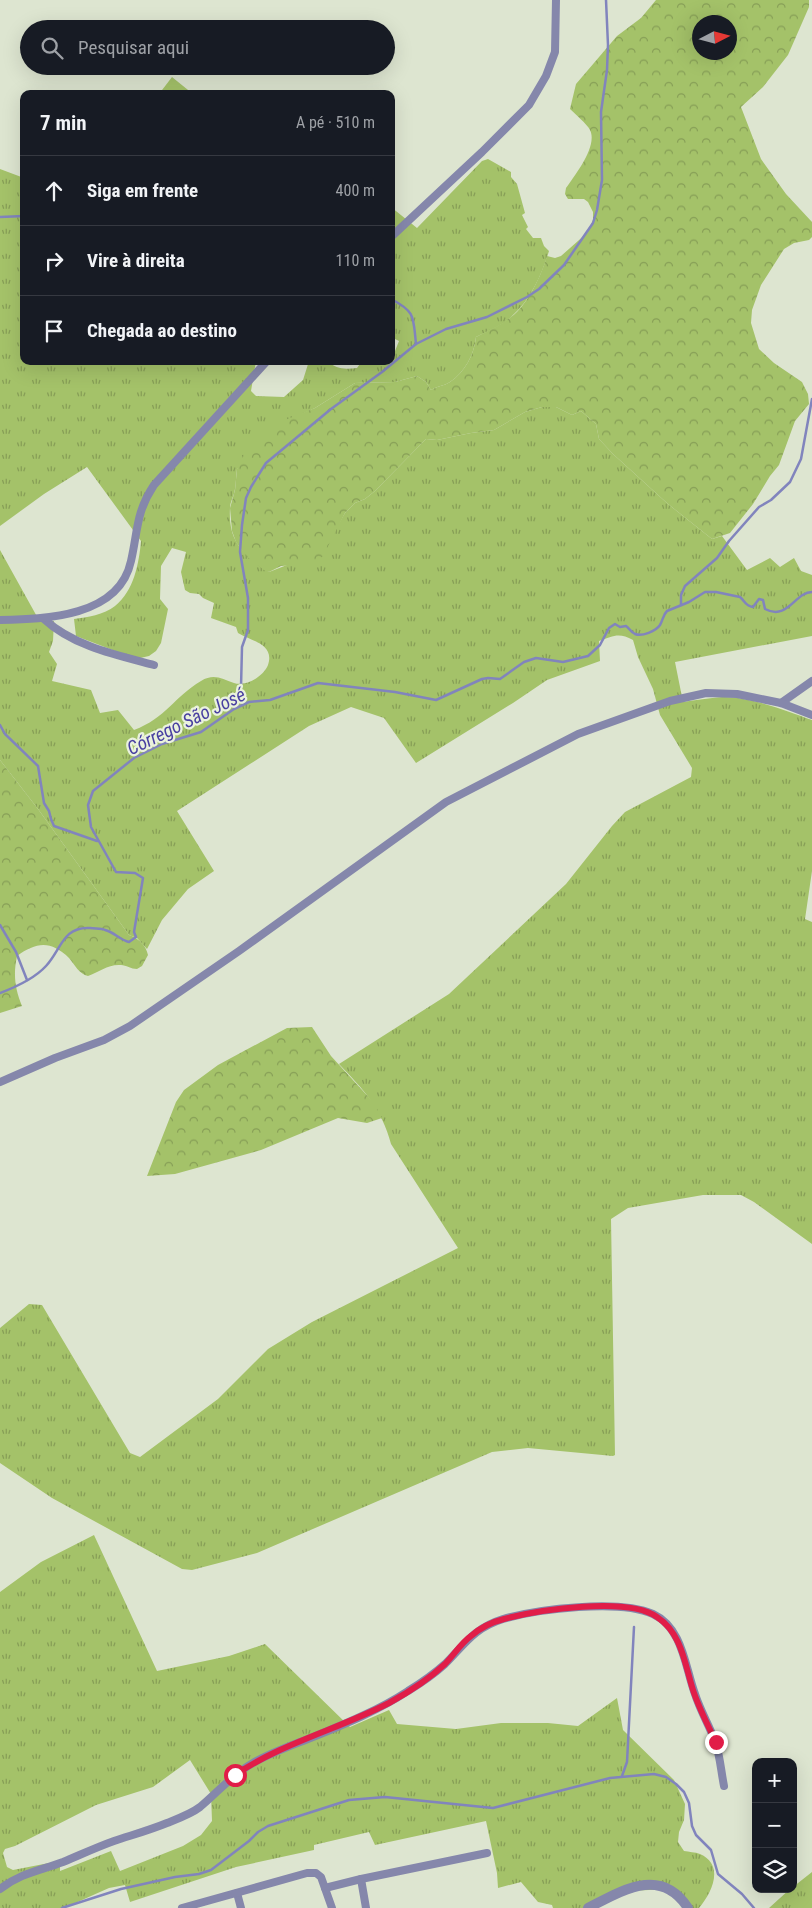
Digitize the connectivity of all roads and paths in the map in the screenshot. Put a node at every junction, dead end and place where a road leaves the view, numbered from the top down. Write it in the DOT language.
graph roads {
  1 [pos="556,0"];
  2 [pos="395,233"];
  3 [pos="263,365"];
  4 [pos="44,619"];
  5 [pos="0,620"];
  6 [pos="154,665"];
  7 [pos="812,680"];
  8 [pos="781,703"];
  9 [pos="812,714"];
  10 [pos="0,1082"];
  11 [pos="724,1786"];
  12 [pos="487,1853"];
  13 [pos="361,1879"];
  14 [pos="325,1888"];
  15 [pos="0,1889"];
  16 [pos="237,1893"];
  17 [pos="182,1908"];
  18 [pos="241,1908"];
  19 [pos="332,1908"];
  20 [pos="366,1908"];
  21 [pos="588,1908"];
  22 [pos="688,1908"];
  1 -- 2 [label="street"];
  3 -- 4 [label="street"];
  4 -- 5 [label="street"];
  4 -- 6 [label="street"];
  7 -- 8 [label="street"];
  8 -- 9 [label="street"];
  8 -- 10 [label="street"];
  11 -- 15 [label="street"];
  12 -- 13 [label="street"];
  13 -- 14 [label="street"];
  13 -- 20 [label="street"];
  14 -- 16 [label="street"];
  14 -- 19 [label="street"];
  16 -- 17 [label="street"];
  16 -- 18 [label="street"];
  21 -- 22 [label="street"];
}
